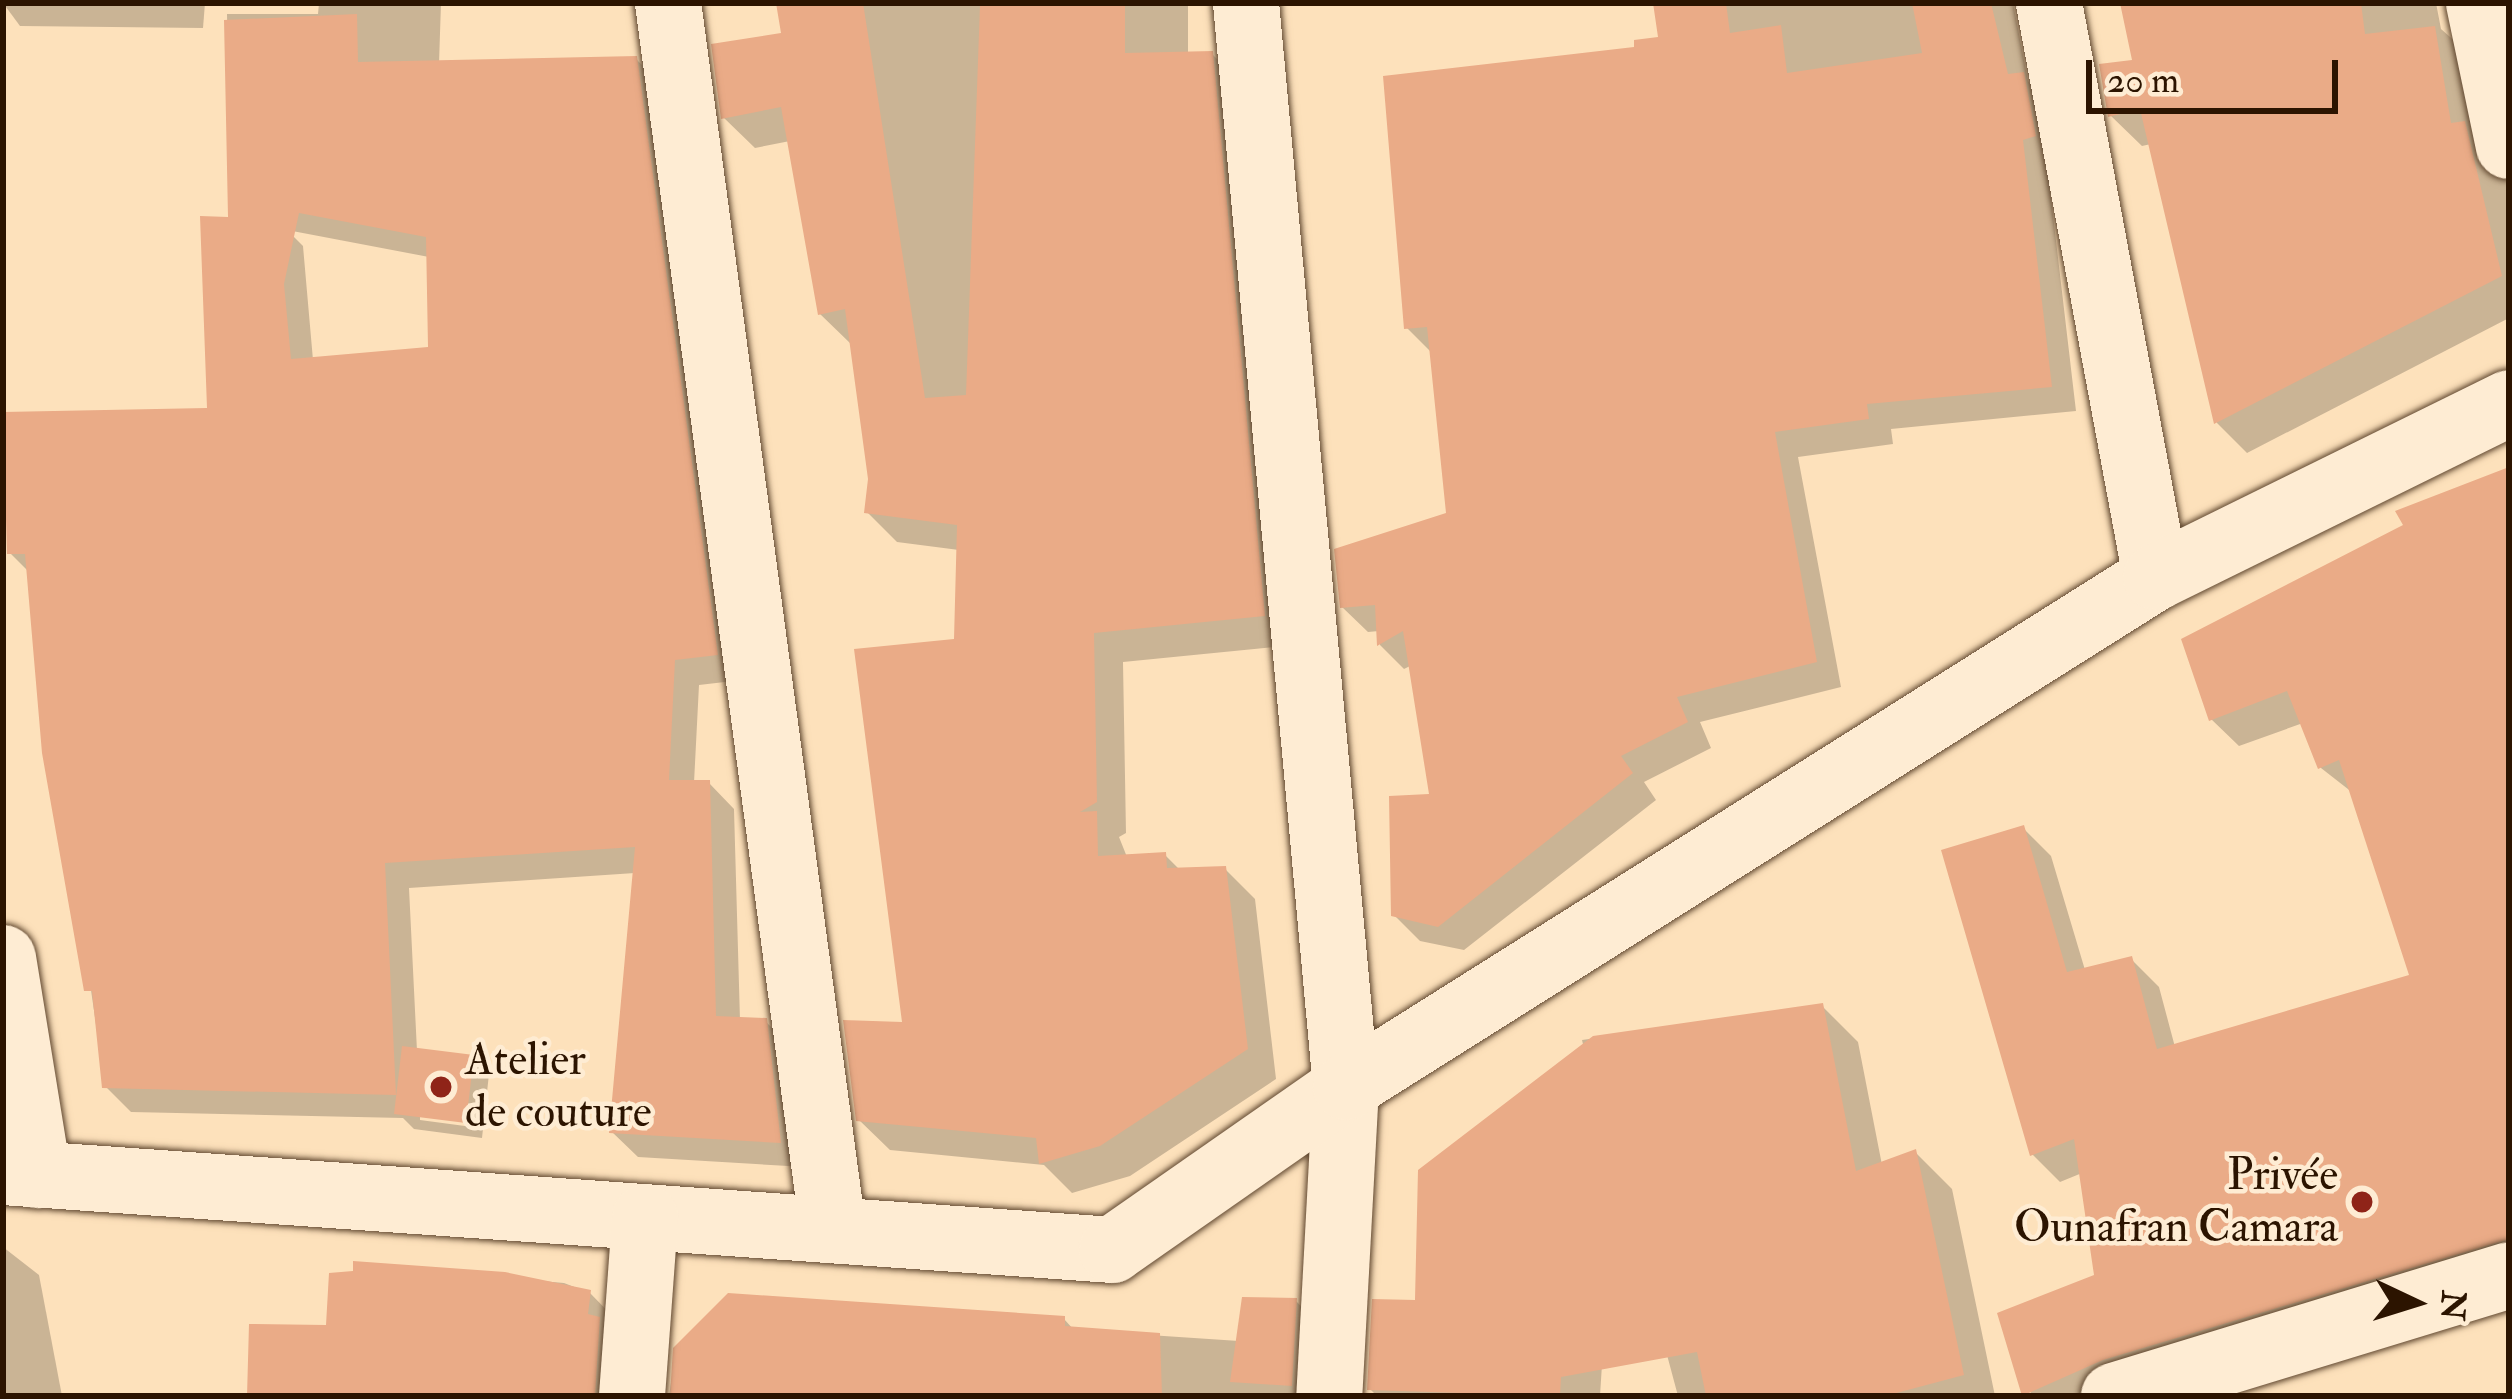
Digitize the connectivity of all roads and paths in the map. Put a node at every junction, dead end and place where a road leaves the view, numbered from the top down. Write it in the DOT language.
graph roads {
  1 [pos="668,3"];
  2 [pos="1246,3"];
  3 [pos="2049,3"];
  4 [pos="2479,3"];
  5 [pos="2509,146"];
  6 [pos="2509,403"];
  7 [pos="2156,578"];
  8 [pos="3,958"];
  9 [pos="1346,1087"];
  10 [pos="20,1174"];
  11 [pos="645,1217"];
  12 [pos="833,1230"];
  13 [pos="2509,1275"];
  14 [pos="632,1396"];
  15 [pos="1329,1396"];
  16 [pos="2114,1396"];
  1 -- 12 [label="street"];
  2 -- 9 [label="street"];
  3 -- 7 [label="street"];
  4 -- 5 [label="street"];
  6 -- 7 [label="street"];
  7 -- 9 [label="street"];
  8 -- 10 [label="street"];
  9 -- 12 [label="street"];
  9 -- 15 [label="street"];
  10 -- 11 [label="street"];
  11 -- 12 [label="street"];
  11 -- 14 [label="street"];
  13 -- 16 [label="street"];
}
